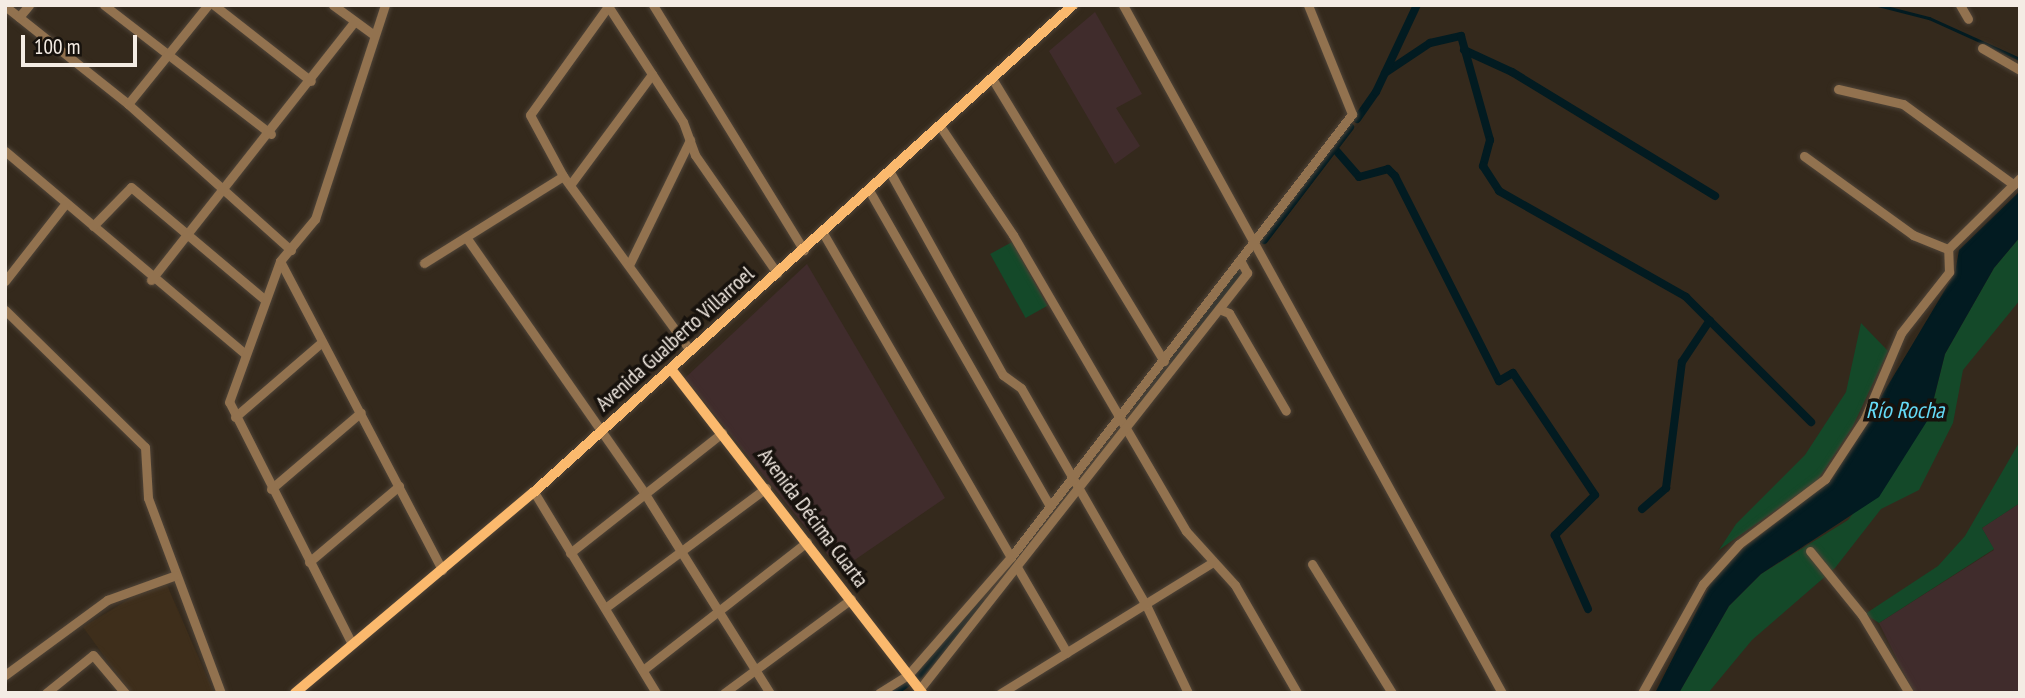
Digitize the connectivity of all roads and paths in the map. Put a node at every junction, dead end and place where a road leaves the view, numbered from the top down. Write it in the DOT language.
graph roads {
  1 [pos="29,5"];
  2 [pos="104,5"];
  3 [pos="208,5"];
  4 [pos="214,5"];
  5 [pos="333,5"];
  6 [pos="385,5"];
  7 [pos="653,5"];
  8 [pos="1073,5"];
  9 [pos="1124,5"];
  10 [pos="1308,5"];
  11 [pos="1960,5"];
  12 [pos="5,6"];
  13 [pos="608,6"];
  14 [pos="19,17"];
  15 [pos="1968,19"];
  16 [pos="354,22"];
  17 [pos="374,35"];
  18 [pos="1983,48"];
  19 [pos="168,56"];
  20 [pos="2020,70"];
  21 [pos="652,74"];
  22 [pos="993,80"];
  23 [pos="311,81"];
  24 [pos="1838,89"];
  25 [pos="128,104"];
  26 [pos="942,130"];
  27 [pos="271,134"];
  28 [pos="690,140"];
  29 [pos="5,151"];
  30 [pos="1804,156"];
  31 [pos="891,174"];
  32 [pos="563,176"];
  33 [pos="2017,181"];
  34 [pos="570,186"];
  35 [pos="870,192"];
  36 [pos="226,193"];
  37 [pos="66,203"];
  38 [pos="93,226"];
  39 [pos="824,233"];
  40 [pos="188,237"];
  41 [pos="467,237"];
  42 [pos="1255,242"];
  43 [pos="1948,249"];
  44 [pos="291,250"];
  45 [pos="804,250"];
  46 [pos="280,261"];
  47 [pos="1240,261"];
  48 [pos="424,263"];
  49 [pos="630,263"];
  50 [pos="776,273"];
  51 [pos="151,280"];
  52 [pos="5,281"];
  53 [pos="265,300"];
  54 [pos="1219,309"];
  55 [pos="5,310"];
  56 [pos="322,342"];
  57 [pos="690,350"];
  58 [pos="245,355"];
  59 [pos="1164,361"];
  60 [pos="671,369"];
  61 [pos="1286,411"];
  62 [pos="361,412"];
  63 [pos="235,417"];
  64 [pos="1121,417"];
  65 [pos="1125,428"];
  66 [pos="603,431"];
  67 [pos="722,433"];
  68 [pos="1072,478"];
  69 [pos="399,486"];
  70 [pos="766,488"];
  71 [pos="1077,488"];
  72 [pos="271,489"];
  73 [pos="534,492"];
  74 [pos="645,494"];
  75 [pos="1050,506"];
  76 [pos="807,542"];
  77 [pos="1810,551"];
  78 [pos="680,552"];
  79 [pos="570,553"];
  80 [pos="1011,557"];
  81 [pos="309,562"];
  82 [pos="1213,562"];
  83 [pos="1312,564"];
  84 [pos="1017,568"];
  85 [pos="442,570"];
  86 [pos="176,575"];
  87 [pos="850,599"];
  88 [pos="1147,607"];
  89 [pos="605,608"];
  90 [pos="717,611"];
  91 [pos="352,645"];
  92 [pos="1067,653"];
  93 [pos="756,668"];
  94 [pos="643,670"];
  95 [pos="5,675"];
  96 [pos="908,675"];
  97 [pos="303,690"];
  98 [pos="921,691"];
  99 [pos="46,693"];
  100 [pos="125,693"];
  101 [pos="221,693"];
  102 [pos="656,693"];
  103 [pos="724,693"];
  104 [pos="770,693"];
  105 [pos="879,693"];
  106 [pos="1001,693"];
  107 [pos="1188,693"];
  108 [pos="1297,693"];
  109 [pos="1392,693"];
  110 [pos="1502,693"];
  111 [pos="1642,693"];
  112 [pos="1909,693"];
  1 -- 14 [label="street"];
  2 -- 19 [label="street"];
  3 -- 19 [label="street"];
  4 -- 23 [label="street"];
  5 -- 16 [label="street"];
  6 -- 17 [label="street"];
  7 -- 45 [label="street"];
  8 -- 22 [label="main road, Avenida Gualberto Villarroel"];
  9 -- 42 [label="street"];
  10 -- 42 [label="street"];
  11 -- 15 [label="street"];
  12 -- 14 [label="street"];
  13 -- 21 [label="street"];
  13 -- 32 [label="street"];
  14 -- 25 [label="street"];
  16 -- 17 [label="street"];
  16 -- 23 [label="street"];
  17 -- 44 [label="street"];
  18 -- 20 [label="street"];
  19 -- 25 [label="street"];
  19 -- 27 [label="street"];
  21 -- 28 [label="street"];
  21 -- 34 [label="street"];
  22 -- 26 [label="main road, Avenida Gualberto Villarroel"];
  22 -- 59 [label="street"];
  23 -- 27 [label="street"];
  24 -- 33 [label="street"];
  25 -- 36 [label="street"];
  26 -- 31 [label="main road, Avenida Gualberto Villarroel"];
  26 -- 64 [label="street"];
  27 -- 36 [label="street"];
  28 -- 49 [label="street"];
  28 -- 50 [label="street"];
  29 -- 37 [label="street"];
  30 -- 43 [label="street"];
  31 -- 35 [label="main road, Avenida Gualberto Villarroel"];
  31 -- 68 [label="street"];
  32 -- 34 [label="street"];
  32 -- 41 [label="street"];
  33 -- 43 [label="street"];
  34 -- 49 [label="street"];
  35 -- 39 [label="main road, Avenida Gualberto Villarroel"];
  35 -- 75 [label="street"];
  36 -- 40 [label="street"];
  36 -- 44 [label="street"];
  37 -- 38 [label="street"];
  37 -- 52 [label="street"];
  38 -- 40 [label="street"];
  38 -- 51 [label="street"];
  39 -- 45 [label="main road, Avenida Gualberto Villarroel"];
  39 -- 80 [label="street"];
  40 -- 51 [label="street"];
  40 -- 53 [label="street"];
  41 -- 48 [label="street"];
  41 -- 66 [label="street"];
  42 -- 47 [label="street"];
  42 -- 110 [label="street"];
  43 -- 111 [label="street"];
  44 -- 46 [label="street"];
  45 -- 50 [label="main road, Avenida Gualberto Villarroel"];
  46 -- 53 [label="street"];
  46 -- 56 [label="street"];
  47 -- 54 [label="street"];
  47 -- 59 [label="street"];
  49 -- 57 [label="street"];
  50 -- 57 [label="main road, Avenida Gualberto Villarroel"];
  51 -- 58 [label="street"];
  53 -- 58 [label="street"];
  54 -- 61 [label="street"];
  54 -- 65 [label="street"];
  55 -- 86 [label="street"];
  56 -- 62 [label="street"];
  56 -- 63 [label="street"];
  57 -- 60 [label="main road, Avenida Gualberto Villarroel"];
  58 -- 63 [label="street"];
  59 -- 64 [label="street"];
  60 -- 66 [label="main road, Avenida Gualberto Villarroel"];
  60 -- 67 [label="main road, Avenida Décima Cuarta"];
  62 -- 69 [label="street"];
  62 -- 72 [label="street"];
  63 -- 72 [label="street"];
  64 -- 65 [label="street"];
  64 -- 68 [label="street"];
  65 -- 71 [label="street"];
  65 -- 82 [label="street"];
  66 -- 73 [label="main road, Avenida Gualberto Villarroel"];
  66 -- 74 [label="street"];
  67 -- 70 [label="main road, Avenida Décima Cuarta"];
  67 -- 74 [label="street"];
  68 -- 71 [label="street"];
  68 -- 75 [label="street"];
  69 -- 81 [label="street"];
  69 -- 85 [label="street"];
  70 -- 76 [label="main road, Avenida Décima Cuarta"];
  70 -- 78 [label="street"];
  71 -- 84 [label="street"];
  71 -- 88 [label="street"];
  72 -- 81 [label="street"];
  73 -- 79 [label="street"];
  73 -- 85 [label="main road, Avenida Gualberto Villarroel"];
  74 -- 78 [label="street"];
  74 -- 79 [label="street"];
  75 -- 80 [label="street"];
  76 -- 87 [label="main road, Avenida Décima Cuarta"];
  76 -- 90 [label="street"];
  77 -- 112 [label="street"];
  78 -- 89 [label="street"];
  78 -- 90 [label="street"];
  79 -- 89 [label="street"];
  80 -- 96 [label="street"];
  81 -- 91 [label="street"];
  82 -- 88 [label="street"];
  82 -- 108 [label="street"];
  83 -- 109 [label="street"];
  84 -- 92 [label="street"];
  84 -- 98 [label="street"];
  85 -- 91 [label="main road, Avenida Gualberto Villarroel"];
  86 -- 95 [label="street"];
  86 -- 101 [label="street"];
  87 -- 93 [label="street"];
  87 -- 96 [label="main road, Avenida Décima Cuarta"];
  88 -- 92 [label="street"];
  88 -- 107 [label="street"];
  89 -- 94 [label="street"];
  90 -- 93 [label="street"];
  90 -- 94 [label="street"];
  91 -- 97 [label="main road, Avenida Gualberto Villarroel"];
  92 -- 106 [label="street"];
  93 -- 103 [label="street"];
  93 -- 104 [label="street"];
  94 -- 102 [label="street"];
  96 -- 98 [label="main road, Avenida Décima Cuarta"];
  96 -- 105 [label="street"];
  99 -- 100 [label="street"];
}
